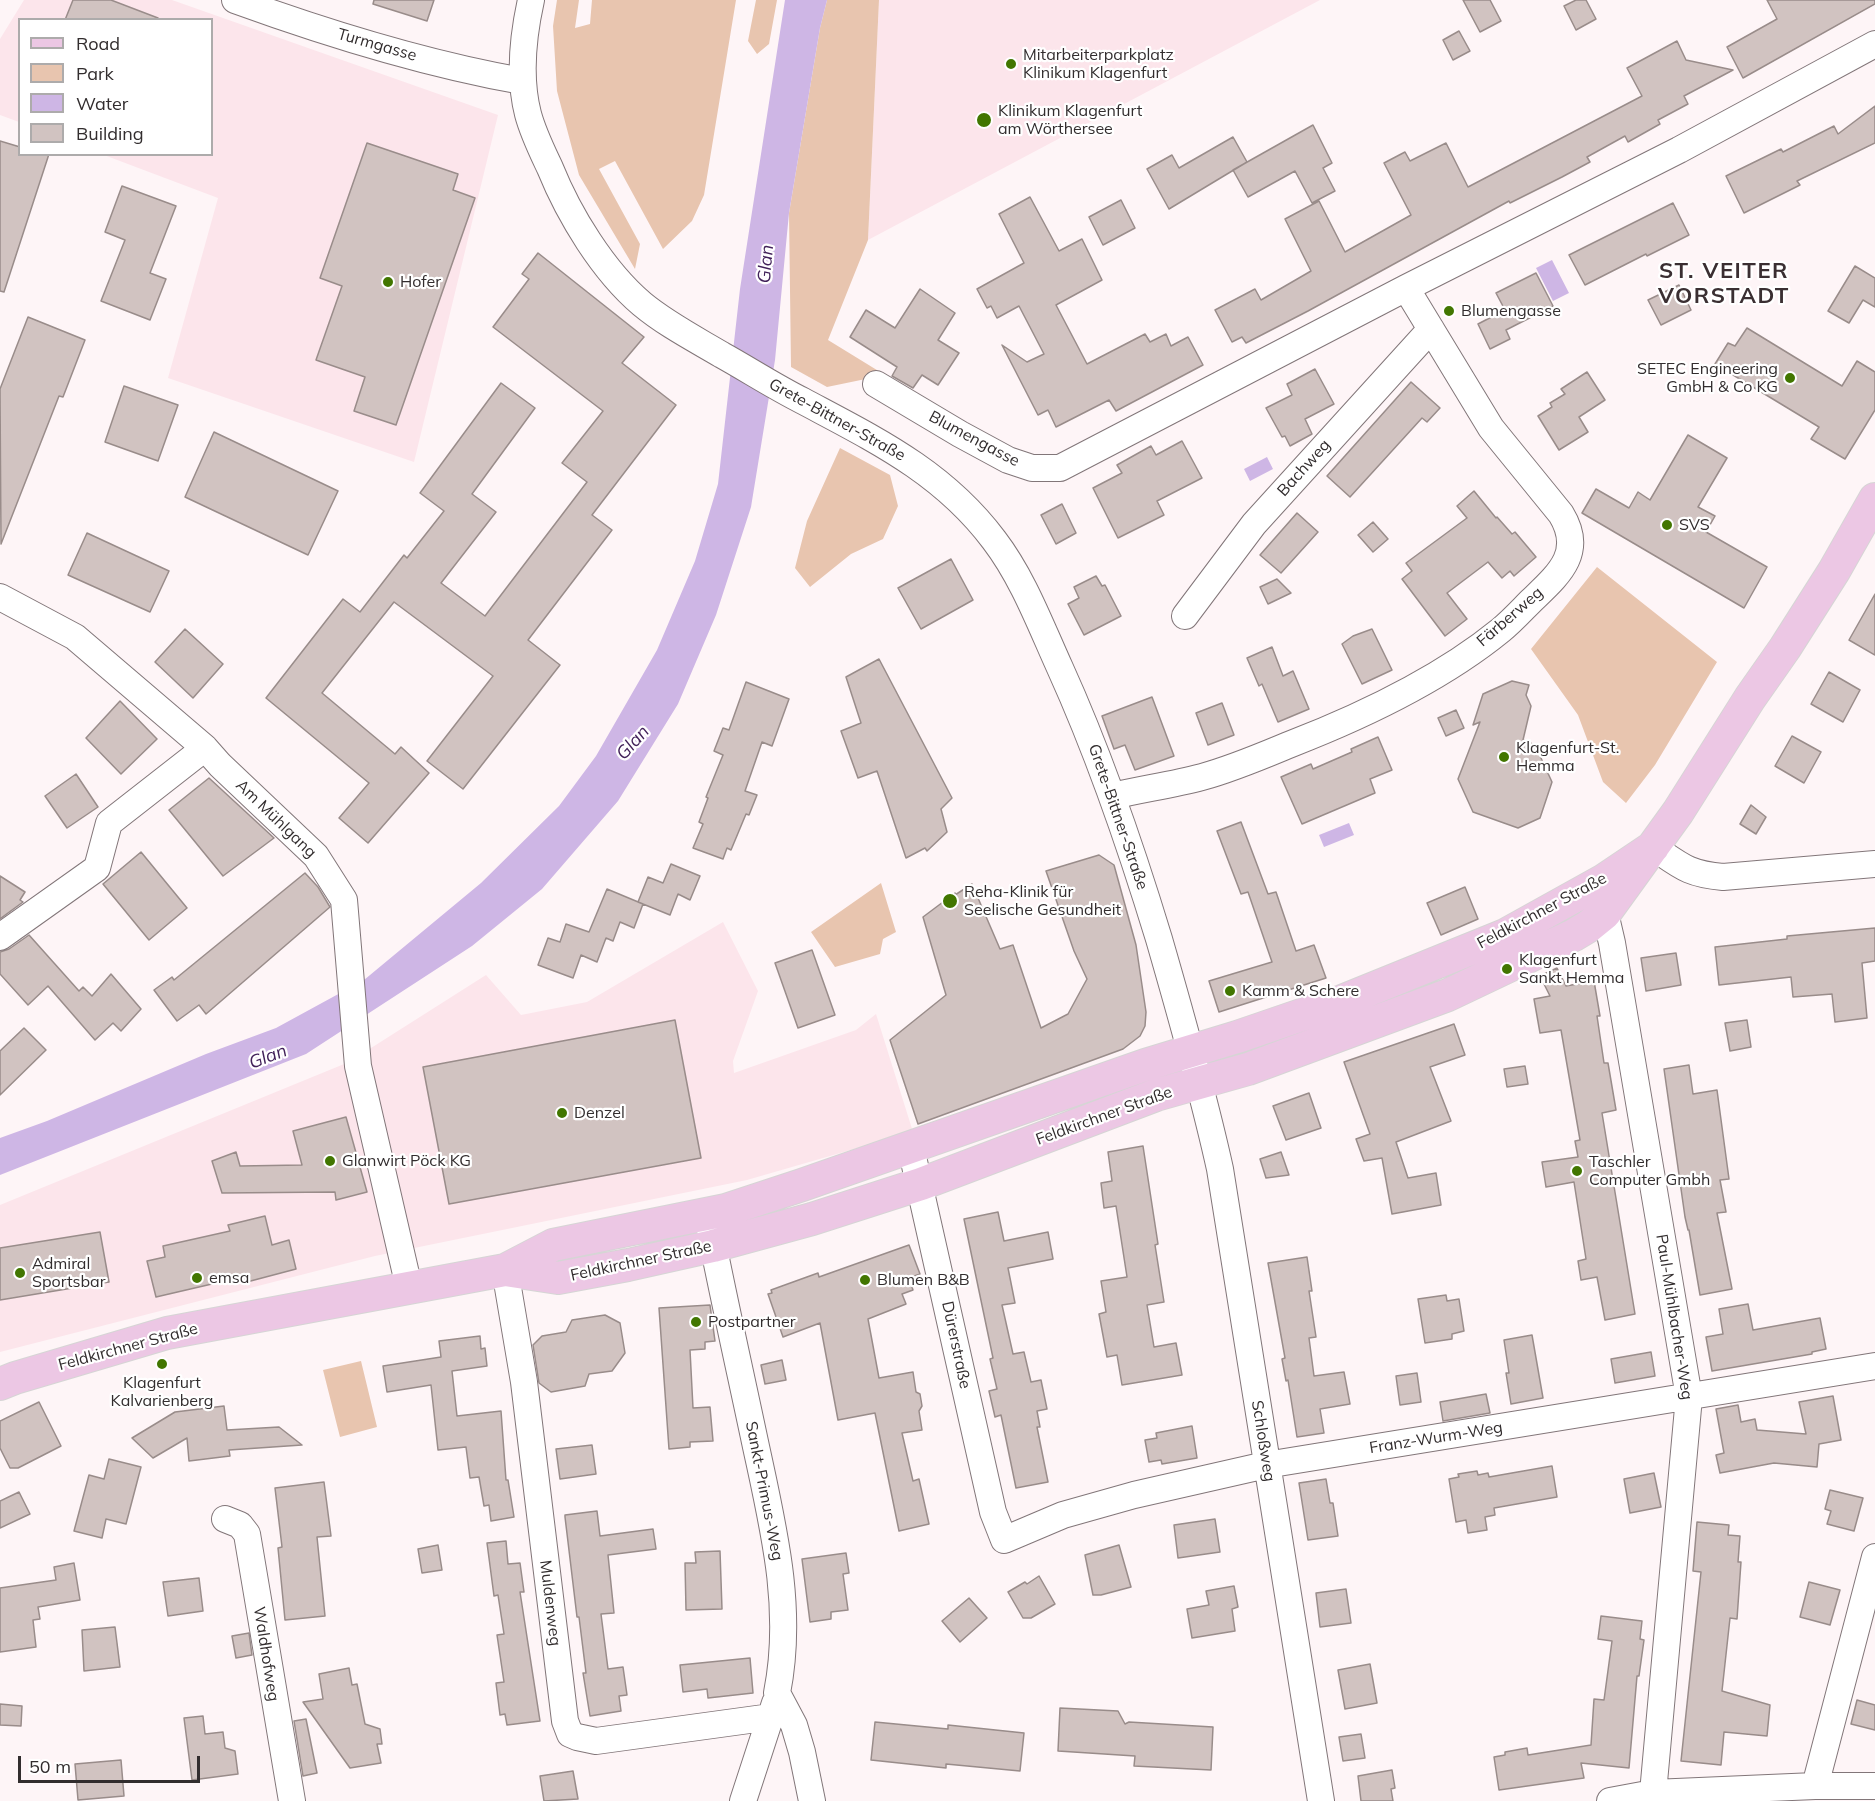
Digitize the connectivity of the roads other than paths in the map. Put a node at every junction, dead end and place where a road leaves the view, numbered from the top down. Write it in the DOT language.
graph roads {
  1 [pos="235,0"];
  2 [pos="531,0"];
  3 [pos="1875,44"];
  4 [pos="522,81"];
  5 [pos="1406,288"];
  6 [pos="1431,328"];
  7 [pos="876,384"];
  8 [pos="1875,499"];
  9 [pos="0,597"];
  10 [pos="1185,616"];
  11 [pos="205,748"];
  12 [pos="1113,796"];
  13 [pos="1653,847"];
  14 [pos="1875,864"];
  15 [pos="1604,880"];
  16 [pos="1605,912"];
  17 [pos="0,937"];
  18 [pos="1191,1052"];
  19 [pos="1199,1083"];
  20 [pos="911,1148"];
  21 [pos="921,1184"];
  22 [pos="707,1214"];
  23 [pos="713,1246"];
  24 [pos="505,1270"];
  25 [pos="409,1287"];
  26 [pos="1875,1366"];
  27 [pos="0,1384"];
  28 [pos="1689,1396"];
  29 [pos="1266,1466"];
  30 [pos="225,1519"];
  31 [pos="1004,1540"];
  32 [pos="1875,1557"];
  33 [pos="774,1705"];
  34 [pos="1815,1786"];
  35 [pos="1875,1786"];
  36 [pos="1654,1797"];
  37 [pos="292,1801"];
  38 [pos="743,1801"];
  39 [pos="812,1801"];
  40 [pos="1321,1801"];
  41 [pos="1610,1801"];
  1 -- 4 [label="street, Turmgasse"];
  2 -- 4 [label="street, Grete-Bittner-Straße"];
  3 -- 5 [label="street, Blumengasse"];
  4 -- 12 [label="street, Grete-Bittner-Straße"];
  5 -- 6 [label="street, Färberweg"];
  5 -- 7 [label="street, Blumengasse"];
  6 -- 10 [label="street, Bachweg"];
  6 -- 12 [label="street, Färberweg"];
  8 -- 13 [label="main road, Feldkirchner Straße"];
  9 -- 11 [label="street, Am Mühlgang"];
  11 -- 17 [label="street"];
  11 -- 25 [label="street, Am Mühlgang"];
  12 -- 18 [label="street, Grete-Bittner-Straße"];
  13 -- 14 [label="street"];
  13 -- 15 [label="main road, Feldkirchner Straße"];
  13 -- 16 [label="main road, Feldkirchner Straße"];
  15 -- 16 [label="street, Paul-Mühlbacher-Weg"];
  15 -- 18 [label="main road, Feldkirchner Straße"];
  16 -- 19 [label="main road, Feldkirchner Straße"];
  16 -- 28 [label="street, Paul-Mühlbacher-Weg"];
  18 -- 19 [label="street, Grete-Bittner-Straße"];
  18 -- 20 [label="main road, Feldkirchner Straße"];
  19 -- 21 [label="main road, Feldkirchner Straße"];
  19 -- 29 [label="street, Schloßweg"];
  20 -- 21 [label="street, Dürerstraße"];
  20 -- 22 [label="main road, Feldkirchner Straße"];
  21 -- 23 [label="main road, Feldkirchner Straße"];
  21 -- 31 [label="street, Dürerstraße"];
  22 -- 23 [label="street, Sankt-Primus-Weg"];
  22 -- 24 [label="main road, Feldkirchner Straße"];
  23 -- 24 [label="main road, Feldkirchner Straße"];
  23 -- 33 [label="street, Sankt-Primus-Weg"];
  24 -- 25 [label="main road, Feldkirchner Straße"];
  24 -- 33 [label="street, Muldenweg"];
  25 -- 27 [label="main road, Feldkirchner Straße"];
  26 -- 28 [label="street, Franz-Wurm-Weg"];
  28 -- 29 [label="street, Franz-Wurm-Weg"];
  28 -- 36 [label="street, Paul-Mühlbacher-Weg"];
  29 -- 31 [label="street, Franz-Wurm-Weg"];
  29 -- 40 [label="street, Schloßweg"];
  30 -- 37 [label="street, Waldhofweg"];
  32 -- 34 [label="street"];
  33 -- 38 [label="street"];
  33 -- 39 [label="street"];
  34 -- 35 [label="street"];
  34 -- 36 [label="street"];
  36 -- 41 [label="street"];
}
